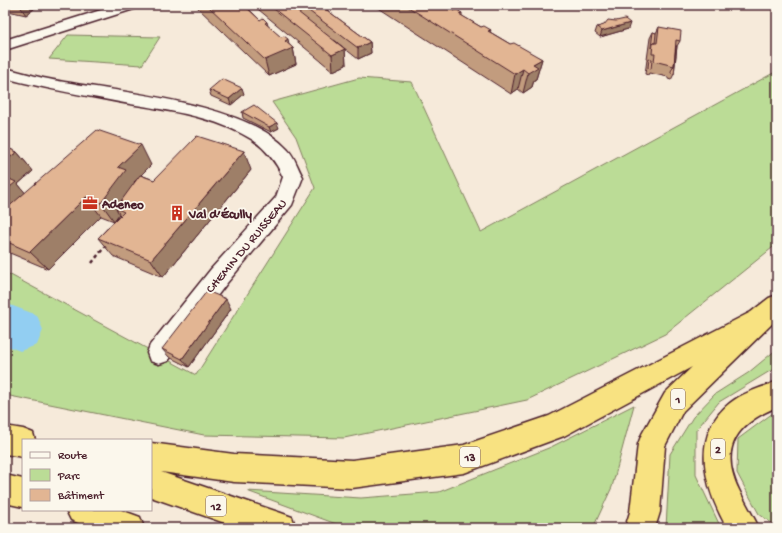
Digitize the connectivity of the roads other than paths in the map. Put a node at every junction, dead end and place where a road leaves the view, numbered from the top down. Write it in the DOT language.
graph roads {
  1 [pos="132,5"];
  2 [pos="5,45"];
  3 [pos="5,72"];
  4 [pos="768,312"];
  5 [pos="159,353"];
  6 [pos="777,394"];
  7 [pos="5,440"];
  8 [pos="22,443"];
  9 [pos="152,457"];
  10 [pos="152,483"];
  11 [pos="5,490"];
  12 [pos="22,493"];
  13 [pos="83,511"];
  14 [pos="129,528"];
  15 [pos="281,528"];
  16 [pos="640,528"];
  17 [pos="744,528"];
  1 -- 2 [label="street"];
  3 -- 5 [label="street, CHEMIN DU RUISSEAU"];
  4 -- 9 [label="highway, 13"];
  4 -- 16 [label="highway, 1"];
  6 -- 17 [label="highway, 2"];
  7 -- 8 [label="highway"];
  10 -- 15 [label="highway, 12"];
  11 -- 12 [label="highway"];
  13 -- 14 [label="highway"];
}
